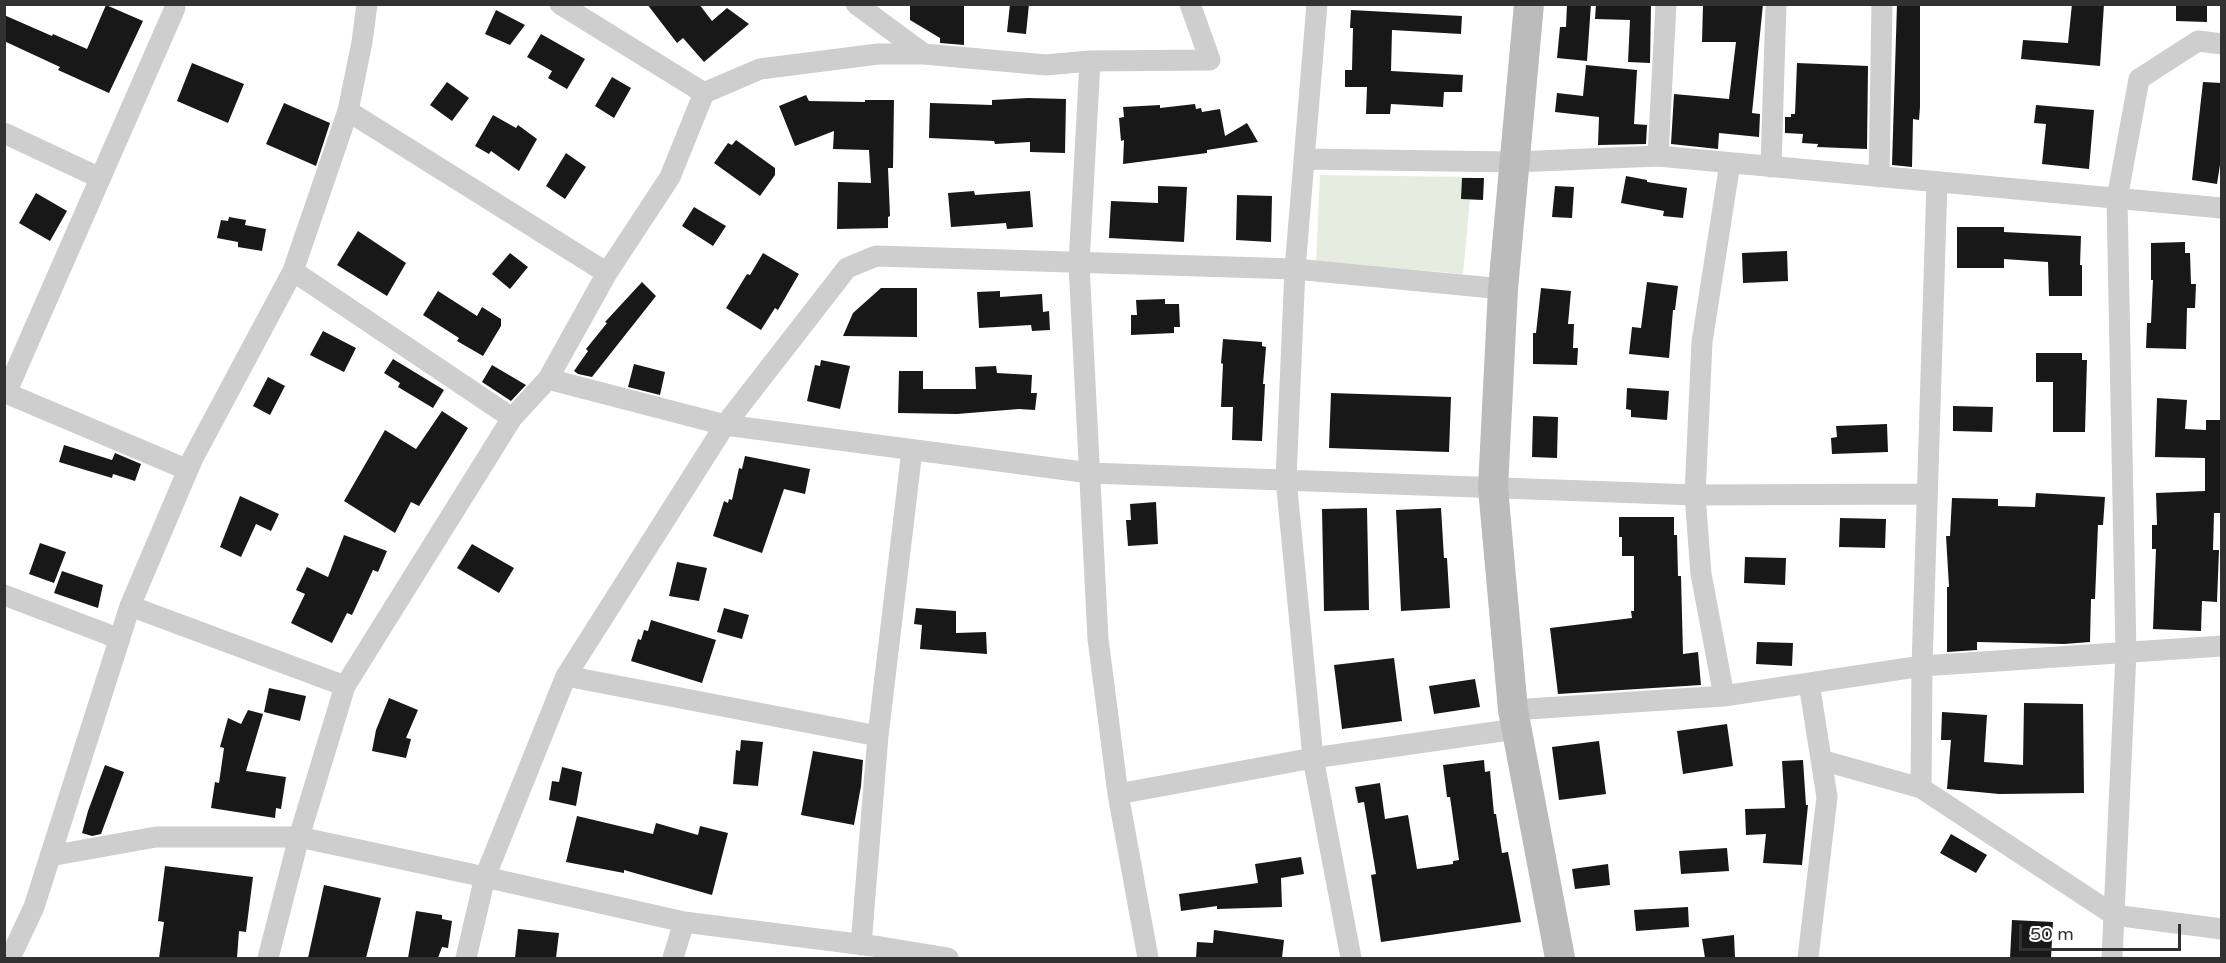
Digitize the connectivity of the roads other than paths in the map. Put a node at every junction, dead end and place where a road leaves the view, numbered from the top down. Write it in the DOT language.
graph roads {
  1 [pos="367,4"];
  2 [pos="560,4"];
  3 [pos="856,4"];
  4 [pos="1190,4"];
  5 [pos="1317,4"];
  6 [pos="1529,4"];
  7 [pos="1666,4"];
  8 [pos="1776,4"];
  9 [pos="1882,4"];
  10 [pos="175,8"];
  11 [pos="2222,44"];
  12 [pos="924,54"];
  13 [pos="1090,61"];
  14 [pos="704,93"];
  15 [pos="348,111"];
  16 [pos="4,132"];
  17 [pos="1658,156"];
  18 [pos="1304,159"];
  19 [pos="1515,162"];
  20 [pos="1730,163"];
  21 [pos="1771,166"];
  22 [pos="1879,177"];
  23 [pos="100,178"];
  24 [pos="1937,182"];
  25 [pos="2117,199"];
  26 [pos="2222,208"];
  27 [pos="1078,264"];
  28 [pos="1295,269"];
  29 [pos="293,272"];
  30 [pos="607,273"];
  31 [pos="1503,289"];
  32 [pos="548,379"];
  33 [pos="512,418"];
  34 [pos="726,425"];
  35 [pos="912,450"];
  36 [pos="188,470"];
  37 [pos="1089,473"];
  38 [pos="1286,479"];
  39 [pos="1494,488"];
  40 [pos="1927,494"];
  41 [pos="1695,495"];
  42 [pos="4,595"];
  43 [pos="130,606"];
  44 [pos="120,639"];
  45 [pos="2222,646"];
  46 [pos="2126,653"];
  47 [pos="1922,666"];
  48 [pos="566,676"];
  49 [pos="1809,683"];
  50 [pos="345,686"];
  51 [pos="1724,696"];
  52 [pos="1514,719"];
  53 [pos="878,736"];
  54 [pos="1313,758"];
  55 [pos="1821,760"];
  56 [pos="1921,788"];
  57 [pos="1118,794"];
  58 [pos="299,837"];
  59 [pos="50,856"];
  60 [pos="484,877"];
  61 [pos="2114,915"];
  62 [pos="684,922"];
  63 [pos="2222,929"];
  64 [pos="873,950"];
  65 [pos="10,958"];
  66 [pos="268,958"];
  67 [pos="466,958"];
  68 [pos="673,958"];
  69 [pos="948,958"];
  70 [pos="1148,958"];
  71 [pos="1351,958"];
  72 [pos="1560,958"];
  73 [pos="1808,958"];
  74 [pos="2112,958"];
  1 -- 15 [label="street"];
  2 -- 14 [label="street"];
  3 -- 12 [label="street"];
  4 -- 13 [label="street"];
  5 -- 18 [label="street"];
  6 -- 19 [label="street"];
  7 -- 17 [label="street"];
  8 -- 21 [label="street"];
  9 -- 22 [label="street"];
  10 -- 23 [label="street"];
  11 -- 25 [label="street"];
  12 -- 13 [label="street"];
  12 -- 14 [label="street"];
  13 -- 27 [label="street"];
  14 -- 30 [label="street"];
  15 -- 29 [label="street"];
  15 -- 30 [label="street"];
  16 -- 23 [label="street"];
  17 -- 19 [label="street"];
  17 -- 20 [label="street"];
  18 -- 19 [label="street"];
  18 -- 28 [label="street"];
  19 -- 31 [label="street"];
  20 -- 21 [label="street"];
  20 -- 41 [label="street"];
  21 -- 22 [label="street"];
  22 -- 24 [label="street"];
  23 -- 36 [label="street"];
  24 -- 25 [label="street"];
  24 -- 40 [label="street"];
  25 -- 26 [label="street"];
  25 -- 46 [label="street"];
  27 -- 28 [label="street"];
  27 -- 34 [label="street"];
  27 -- 37 [label="street"];
  28 -- 31 [label="street"];
  28 -- 38 [label="street"];
  29 -- 33 [label="street"];
  29 -- 36 [label="street"];
  30 -- 32 [label="street"];
  31 -- 39 [label="street"];
  32 -- 33 [label="street"];
  32 -- 34 [label="street"];
  33 -- 50 [label="street"];
  34 -- 35 [label="street"];
  34 -- 48 [label="street"];
  35 -- 37 [label="street"];
  35 -- 53 [label="street"];
  36 -- 43 [label="street"];
  37 -- 38 [label="street"];
  37 -- 57 [label="street"];
  38 -- 39 [label="street"];
  38 -- 54 [label="street"];
  39 -- 41 [label="street"];
  39 -- 52 [label="street"];
  40 -- 41 [label="street"];
  40 -- 47 [label="street"];
  41 -- 51 [label="street"];
  42 -- 44 [label="street"];
  43 -- 44 [label="street"];
  43 -- 50 [label="street"];
  44 -- 59 [label="street"];
  45 -- 46 [label="street"];
  46 -- 47 [label="street"];
  46 -- 61 [label="street"];
  47 -- 49 [label="street"];
  47 -- 56 [label="street"];
  48 -- 53 [label="street"];
  48 -- 60 [label="street"];
  49 -- 51 [label="street"];
  49 -- 55 [label="street"];
  50 -- 58 [label="street"];
  51 -- 52 [label="street"];
  52 -- 54 [label="street"];
  52 -- 72 [label="street"];
  53 -- 64 [label="street"];
  54 -- 57 [label="street"];
  54 -- 71 [label="street"];
  55 -- 56 [label="street"];
  55 -- 73 [label="street"];
  56 -- 61 [label="street"];
  57 -- 70 [label="street"];
  58 -- 59 [label="street"];
  58 -- 60 [label="street"];
  58 -- 66 [label="street"];
  59 -- 65 [label="street"];
  60 -- 62 [label="street"];
  60 -- 67 [label="street"];
  61 -- 63 [label="street"];
  61 -- 74 [label="street"];
  62 -- 64 [label="street"];
  62 -- 68 [label="street"];
  64 -- 69 [label="street"];
}
